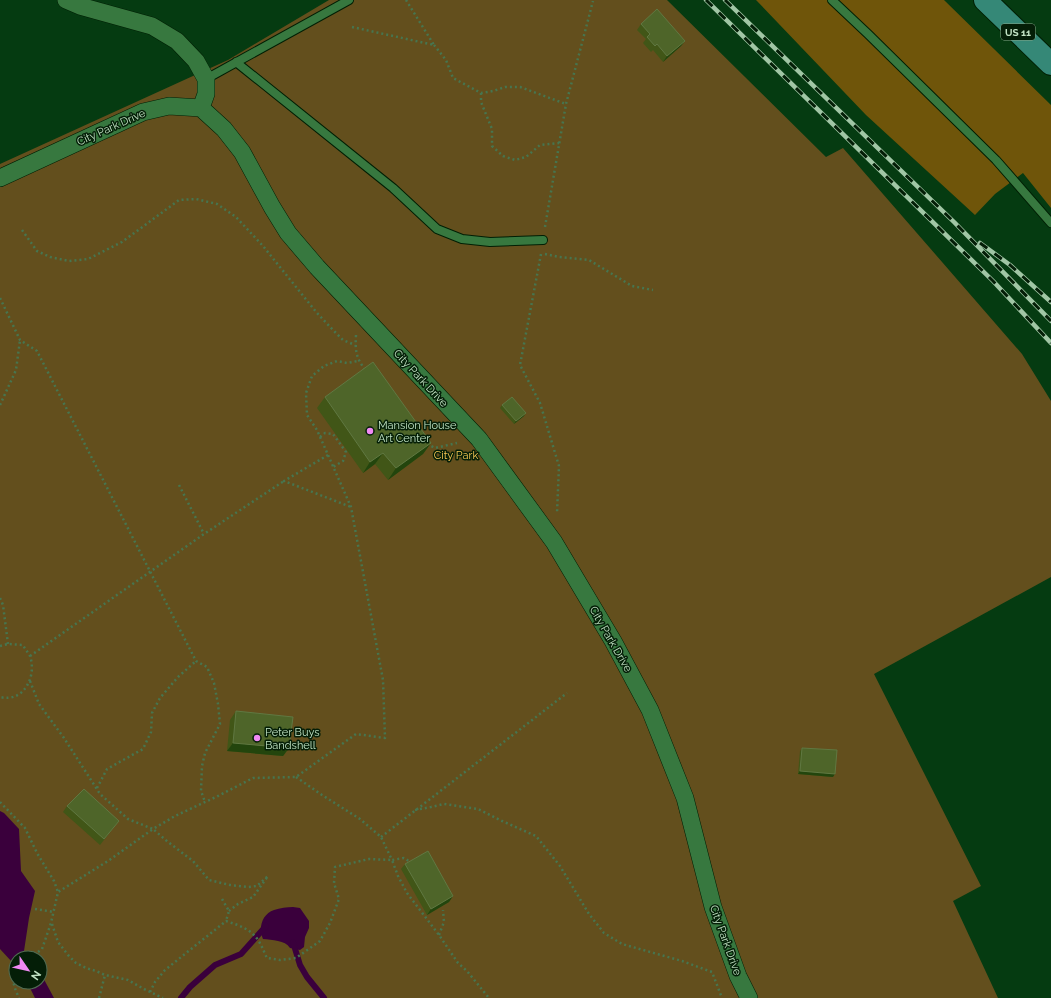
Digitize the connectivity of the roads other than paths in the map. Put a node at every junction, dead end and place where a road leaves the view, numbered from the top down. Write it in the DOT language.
graph roads {
  1 [pos="66,0"];
  2 [pos="349,0"];
  3 [pos="832,0"];
  4 [pos="985,0"];
  5 [pos="236,62"];
  6 [pos="1051,64"];
  7 [pos="206,79"];
  8 [pos="200,108"];
  9 [pos="0,178"];
  10 [pos="1051,222"];
  11 [pos="543,240"];
  12 [pos="749,998"];
  1 -- 7 [label="street"];
  2 -- 5 [label="lane"];
  3 -- 10 [label="lane"];
  4 -- 6 [label="main road, US 11"];
  5 -- 7 [label="lane"];
  5 -- 11 [label="lane"];
  7 -- 8 [label="street"];
  8 -- 9 [label="street, City Park Drive"];
  8 -- 12 [label="street, City Park Drive"];
}
